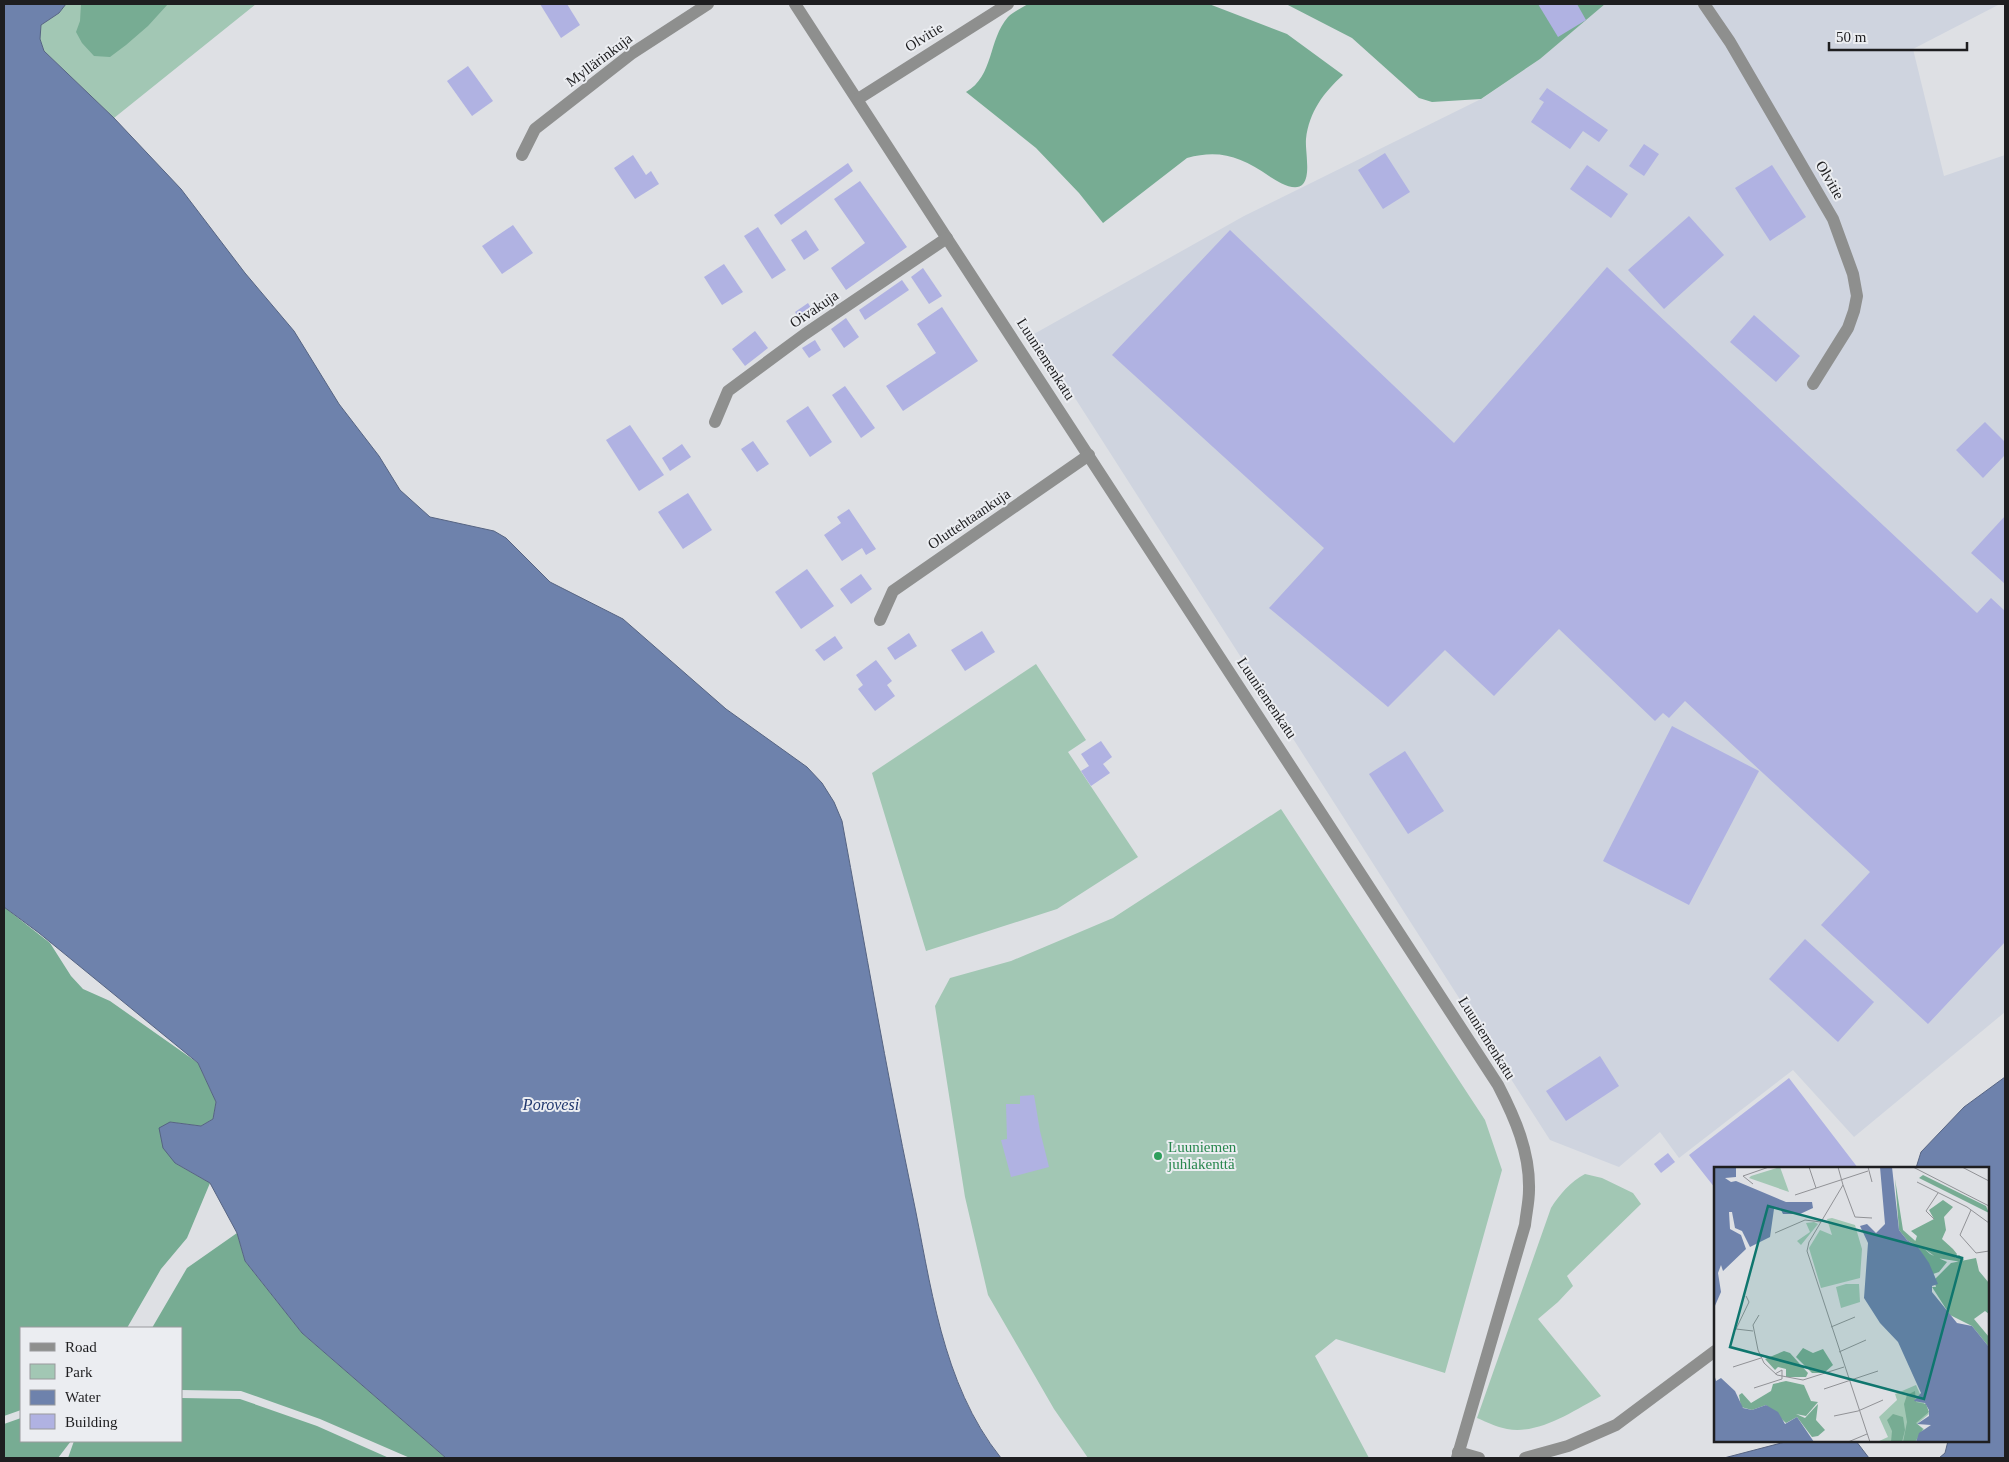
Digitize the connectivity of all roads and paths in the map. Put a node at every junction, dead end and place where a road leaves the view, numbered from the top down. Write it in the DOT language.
graph roads {
  1 [pos="708,4"];
  2 [pos="796,4"];
  3 [pos="1008,4"];
  4 [pos="1704,4"];
  5 [pos="858,99"];
  6 [pos="522,155"];
  7 [pos="947,238"];
  8 [pos="1814,384"];
  9 [pos="715,422"];
  10 [pos="1089,455"];
  11 [pos="880,620"];
  12 [pos="1714,1352"];
  13 [pos="1457,1455"];
  14 [pos="1479,1458"];
  15 [pos="1525,1458"];
  1 -- 6 [label="street, Myllärinkuja"];
  2 -- 5 [label="street, Luuniemenkatu"];
  3 -- 5 [label="street, Olvitie"];
  4 -- 8 [label="street, Olvitie"];
  5 -- 7 [label="street, Luuniemenkatu"];
  7 -- 9 [label="street, Oivakuja"];
  7 -- 10 [label="street, Luuniemenkatu"];
  10 -- 11 [label="street, Oluttehtaankuja"];
  10 -- 13 [label="street, Luuniemenkatu"];
  12 -- 15 [label="street"];
  13 -- 14 [label="street"];
}
